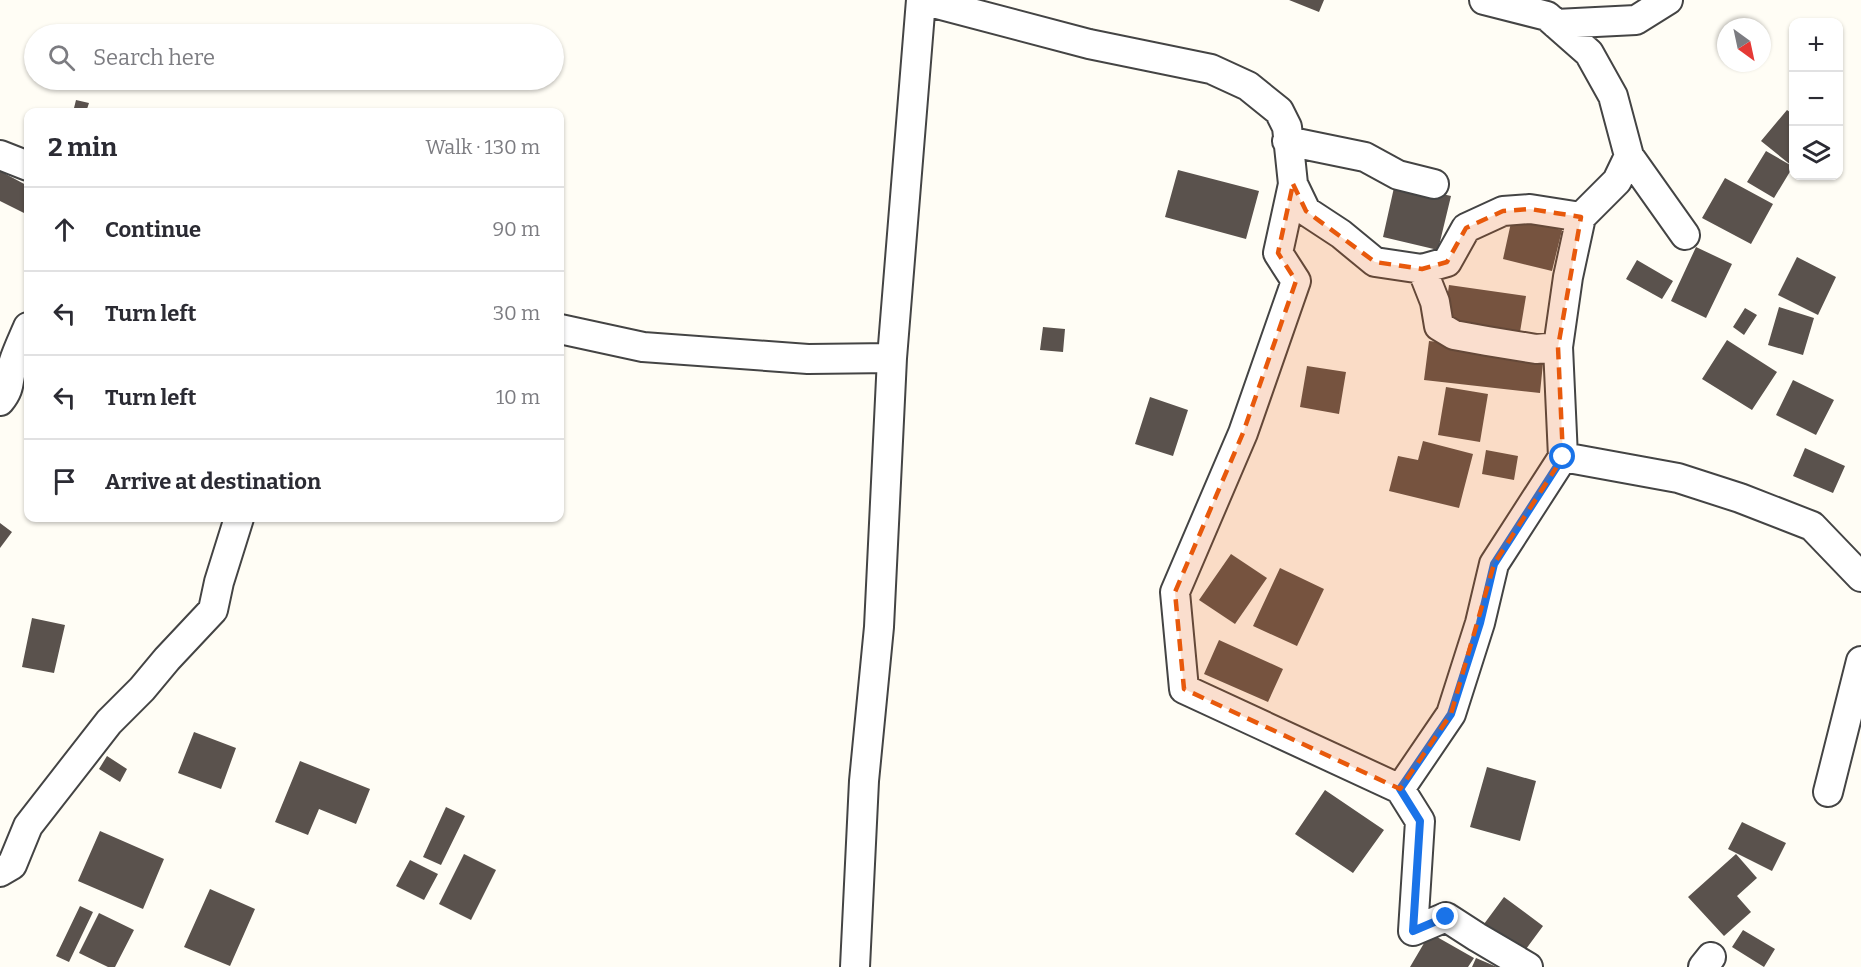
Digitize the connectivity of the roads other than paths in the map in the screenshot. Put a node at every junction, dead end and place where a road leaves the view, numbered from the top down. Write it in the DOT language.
graph roads {
  1 [pos="922,0"];
  2 [pos="1484,0"];
  3 [pos="1668,0"];
  4 [pos="1556,24"];
  5 [pos="1287,141"];
  6 [pos="0,155"];
  7 [pos="1629,156"];
  8 [pos="24,164"];
  9 [pos="1293,184"];
  10 [pos="1434,184"];
  11 [pos="1581,217"];
  12 [pos="1685,235"];
  13 [pos="1422,269"];
  14 [pos="564,329"];
  15 [pos="24,336"];
  16 [pos="1558,347"];
  17 [pos="892,358"];
  18 [pos="0,401"];
  19 [pos="1563,457"];
  20 [pos="238,522"];
  21 [pos="1861,577"];
  22 [pos="1861,661"];
  23 [pos="1400,789"];
  24 [pos="1828,792"];
  25 [pos="0,872"];
  26 [pos="855,967"];
  27 [pos="1528,967"];
  1 -- 5 [label="street"];
  1 -- 17 [label="street"];
  2 -- 4 [label="street"];
  3 -- 4 [label="street"];
  4 -- 7 [label="street"];
  5 -- 9 [label="street"];
  5 -- 10 [label="street"];
  6 -- 8 [label="street"];
  7 -- 11 [label="street"];
  7 -- 12 [label="street"];
  9 -- 13 [label="street"];
  9 -- 23 [label="street"];
  11 -- 13 [label="street"];
  11 -- 16 [label="street"];
  13 -- 16 [label="street"];
  14 -- 17 [label="street"];
  15 -- 18 [label="street"];
  16 -- 19 [label="street"];
  17 -- 26 [label="street"];
  19 -- 21 [label="street"];
  19 -- 23 [label="street"];
  20 -- 25 [label="street"];
  22 -- 24 [label="street"];
  23 -- 27 [label="street"];
}
